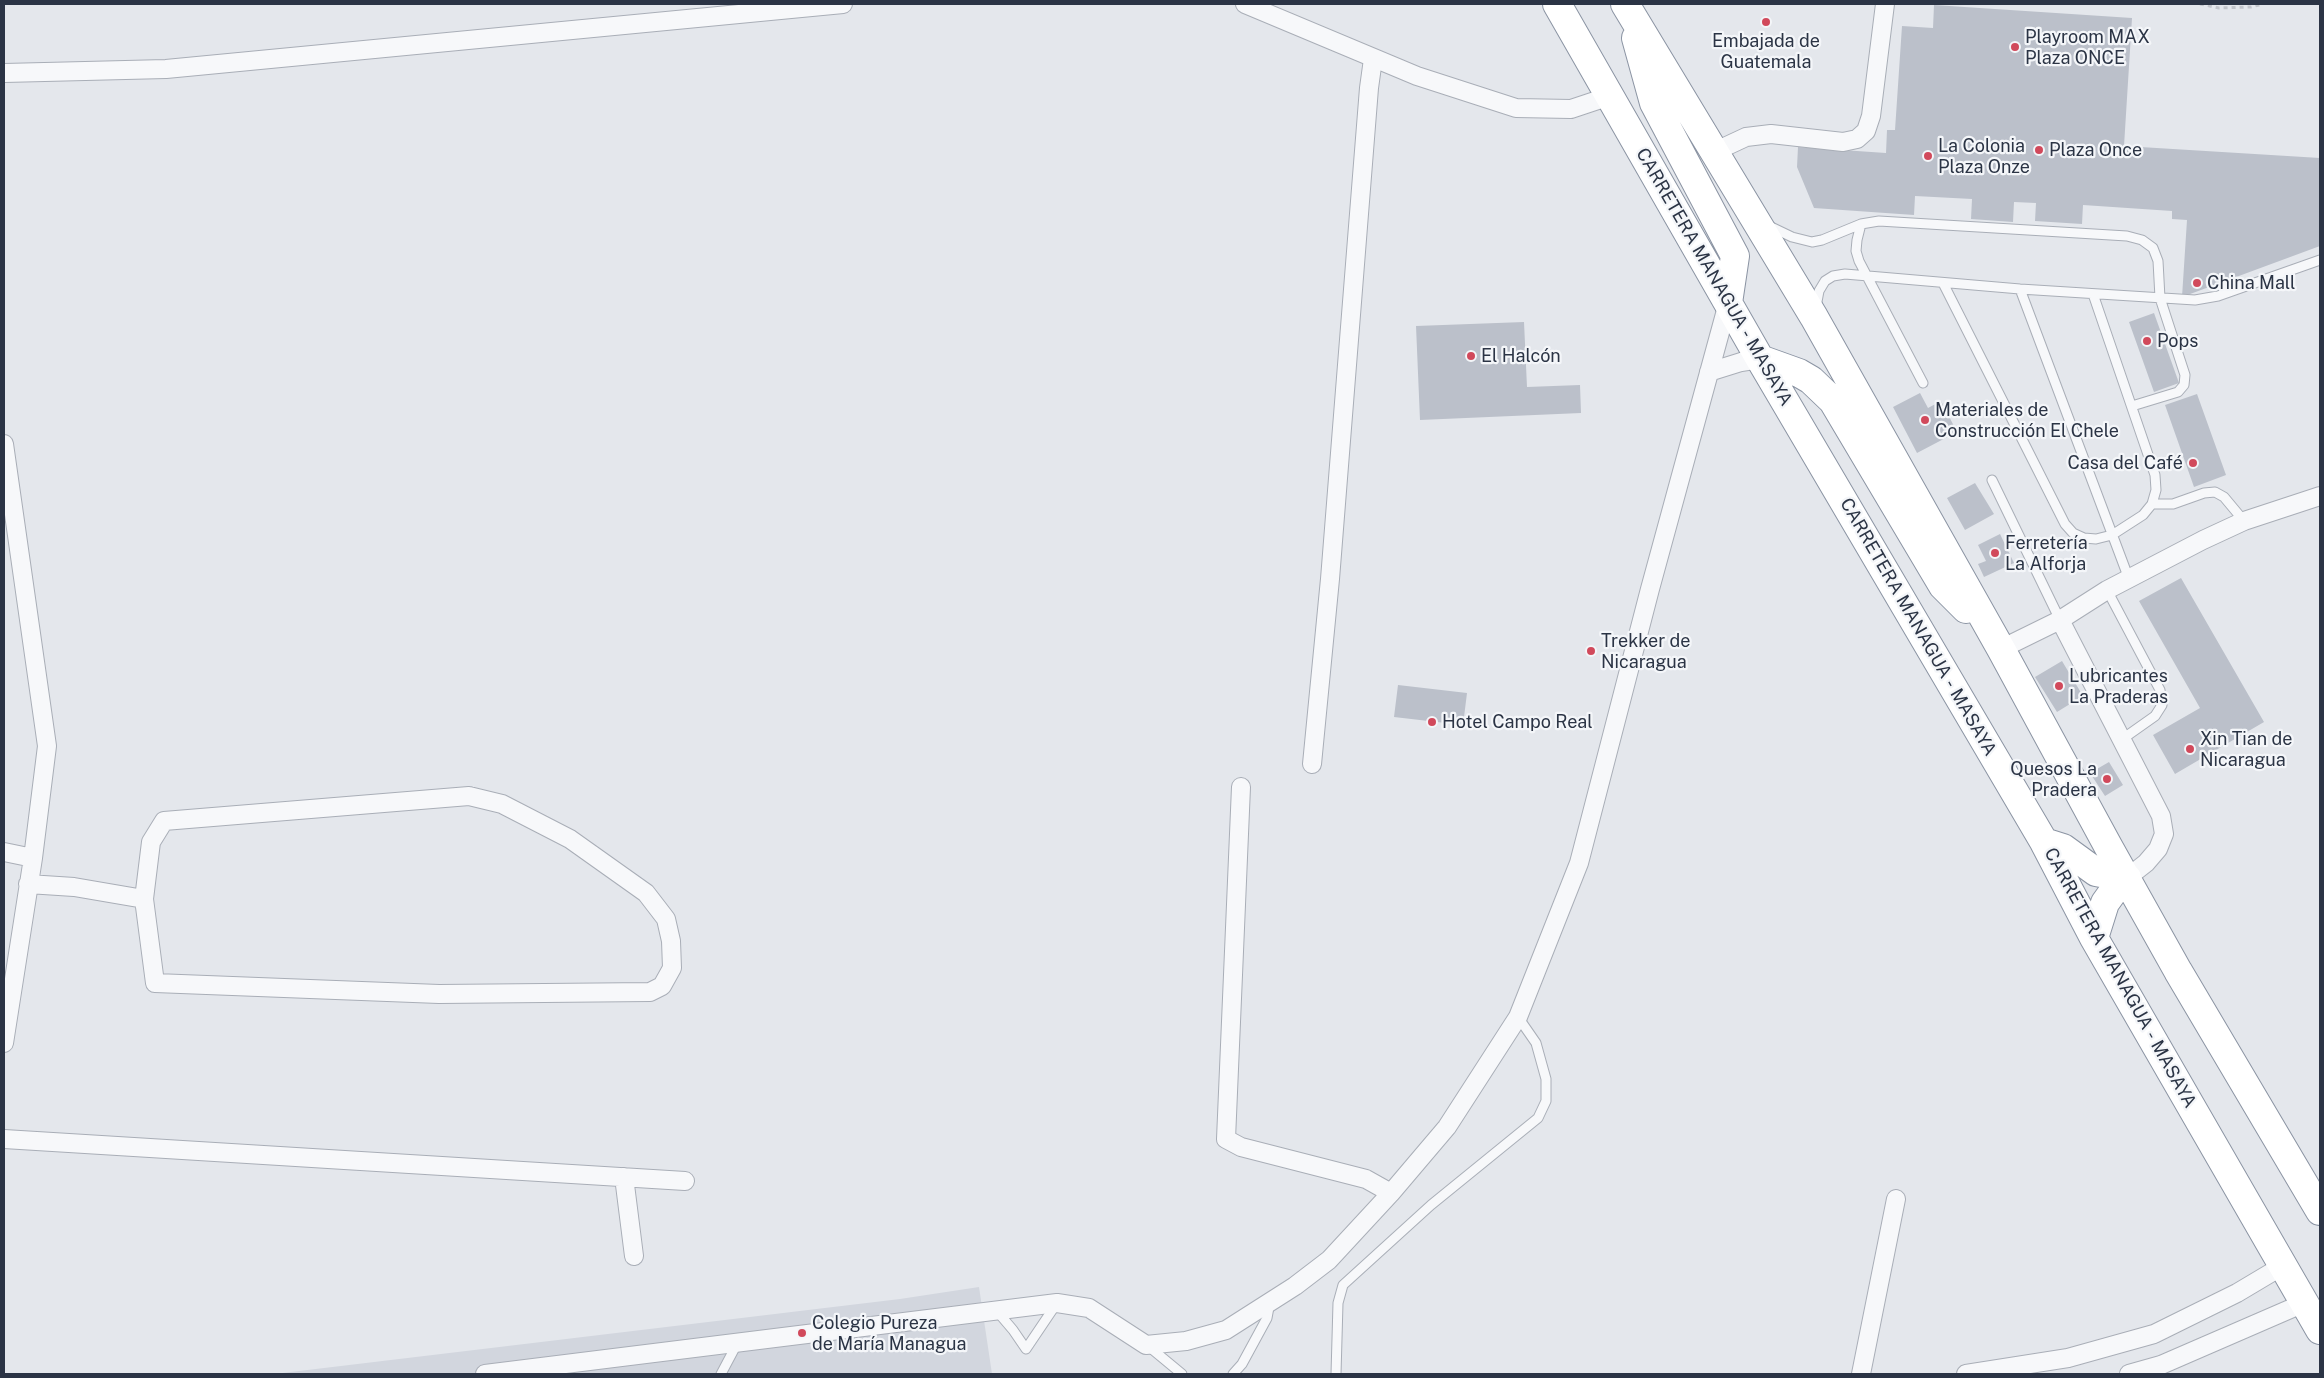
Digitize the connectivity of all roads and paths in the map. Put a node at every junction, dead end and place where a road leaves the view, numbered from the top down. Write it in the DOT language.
graph roads {
  1 [pos="843,4"];
  2 [pos="1246,4"];
  3 [pos="1557,4"];
  4 [pos="1626,4"];
  5 [pos="1885,4"];
  6 [pos="2200,4"];
  7 [pos="2263,4"];
  8 [pos="1373,59"];
  9 [pos="4,73"];
  10 [pos="1610,96"];
  11 [pos="1716,151"];
  12 [pos="1756,219"];
  13 [pos="1861,224"];
  14 [pos="2320,260"];
  15 [pos="1867,276"];
  16 [pos="1944,283"];
  17 [pos="2020,289"];
  18 [pos="2092,294"];
  19 [pos="2160,298"];
  20 [pos="1728,303"];
  21 [pos="1814,317"];
  22 [pos="1760,359"];
  23 [pos="1709,372"];
  24 [pos="1922,383"];
  25 [pos="2132,406"];
  26 [pos="4,444"];
  27 [pos="1992,480"];
  28 [pos="2320,496"];
  29 [pos="2152,504"];
  30 [pos="2244,522"];
  31 [pos="2112,535"];
  32 [pos="2128,579"];
  33 [pos="2107,590"];
  34 [pos="2060,620"];
  35 [pos="1998,643"];
  36 [pos="2122,740"];
  37 [pos="1312,764"];
  38 [pos="1241,787"];
  39 [pos="2044,842"];
  40 [pos="4,852"];
  41 [pos="33,858"];
  42 [pos="2127,878"];
  43 [pos="28,884"];
  44 [pos="144,899"];
  45 [pos="2094,938"];
  46 [pos="1518,1017"];
  47 [pos="4,1043"];
  48 [pos="4,1139"];
  49 [pos="624,1177"];
  50 [pos="686,1181"];
  51 [pos="1391,1193"];
  52 [pos="1896,1199"];
  53 [pos="2320,1211"];
  54 [pos="634,1256"];
  55 [pos="2284,1265"];
  56 [pos="1271,1300"];
  57 [pos="2304,1302"];
  58 [pos="1057,1303"];
  59 [pos="996,1309"];
  60 [pos="2320,1330"];
  61 [pos="738,1342"];
  62 [pos="1146,1345"];
  63 [pos="558,1370"];
  64 [pos="485,1374"];
  65 [pos="722,1374"];
  66 [pos="1182,1374"];
  67 [pos="1233,1374"];
  68 [pos="1336,1374"];
  69 [pos="1861,1374"];
  70 [pos="1966,1374"];
  71 [pos="2129,1374"];
  1 -- 9 [label="street"];
  2 -- 8 [label="street"];
  3 -- 10 [label="highway, CARRETERA MANAGUA - MASAYA"];
  4 -- 11 [label="highway"];
  4 -- 20 [label="highway"];
  5 -- 11 [label="street"];
  6 -- 7 [label="path"];
  8 -- 10 [label="street"];
  8 -- 37 [label="street"];
  10 -- 20 [label="highway, CARRETERA MANAGUA - MASAYA"];
  11 -- 12 [label="highway"];
  12 -- 13 [label="lane"];
  12 -- 21 [label="highway"];
  13 -- 15 [label="lane"];
  13 -- 19 [label="lane"];
  14 -- 19 [label="lane"];
  15 -- 16 [label="lane"];
  15 -- 21 [label="lane"];
  15 -- 24 [label="lane"];
  16 -- 17 [label="lane"];
  16 -- 31 [label="lane"];
  17 -- 18 [label="lane"];
  17 -- 31 [label="lane"];
  18 -- 19 [label="lane"];
  18 -- 25 [label="lane"];
  19 -- 25 [label="lane"];
  20 -- 22 [label="highway, CARRETERA MANAGUA - MASAYA"];
  20 -- 23 [label="street"];
  21 -- 35 [label="highway"];
  22 -- 23 [label="street"];
  22 -- 35 [label="highway"];
  22 -- 39 [label="highway, CARRETERA MANAGUA - MASAYA"];
  23 -- 46 [label="street"];
  25 -- 29 [label="lane"];
  26 -- 41 [label="street"];
  27 -- 34 [label="lane"];
  28 -- 30 [label="street"];
  29 -- 30 [label="lane"];
  29 -- 31 [label="lane"];
  30 -- 32 [label="street"];
  31 -- 32 [label="lane"];
  32 -- 33 [label="street"];
  33 -- 34 [label="street"];
  33 -- 36 [label="lane"];
  34 -- 35 [label="street"];
  34 -- 36 [label="street"];
  35 -- 42 [label="highway"];
  36 -- 42 [label="street"];
  38 -- 51 [label="street"];
  39 -- 42 [label="highway"];
  39 -- 45 [label="highway, CARRETERA MANAGUA - MASAYA"];
  40 -- 41 [label="street"];
  41 -- 43 [label="street"];
  42 -- 45 [label="highway"];
  42 -- 53 [label="highway"];
  43 -- 44 [label="street"];
  43 -- 47 [label="street"];
  44 -- 44 [label="street"];
  45 -- 55 [label="highway, CARRETERA MANAGUA - MASAYA"];
  46 -- 51 [label="street"];
  46 -- 68 [label="lane"];
  48 -- 49 [label="street"];
  49 -- 50 [label="street"];
  49 -- 54 [label="street"];
  51 -- 56 [label="street"];
  52 -- 69 [label="street"];
  55 -- 57 [label="highway, CARRETERA MANAGUA - MASAYA"];
  55 -- 70 [label="street"];
  56 -- 62 [label="street"];
  56 -- 67 [label="lane"];
  57 -- 60 [label="highway, CARRETERA MANAGUA - MASAYA"];
  57 -- 71 [label="street"];
  58 -- 59 [label="street"];
  58 -- 59 [label="lane"];
  58 -- 62 [label="street"];
  59 -- 61 [label="street"];
  61 -- 63 [label="street"];
  61 -- 65 [label="lane"];
  62 -- 66 [label="lane"];
  63 -- 64 [label="street"];
}
